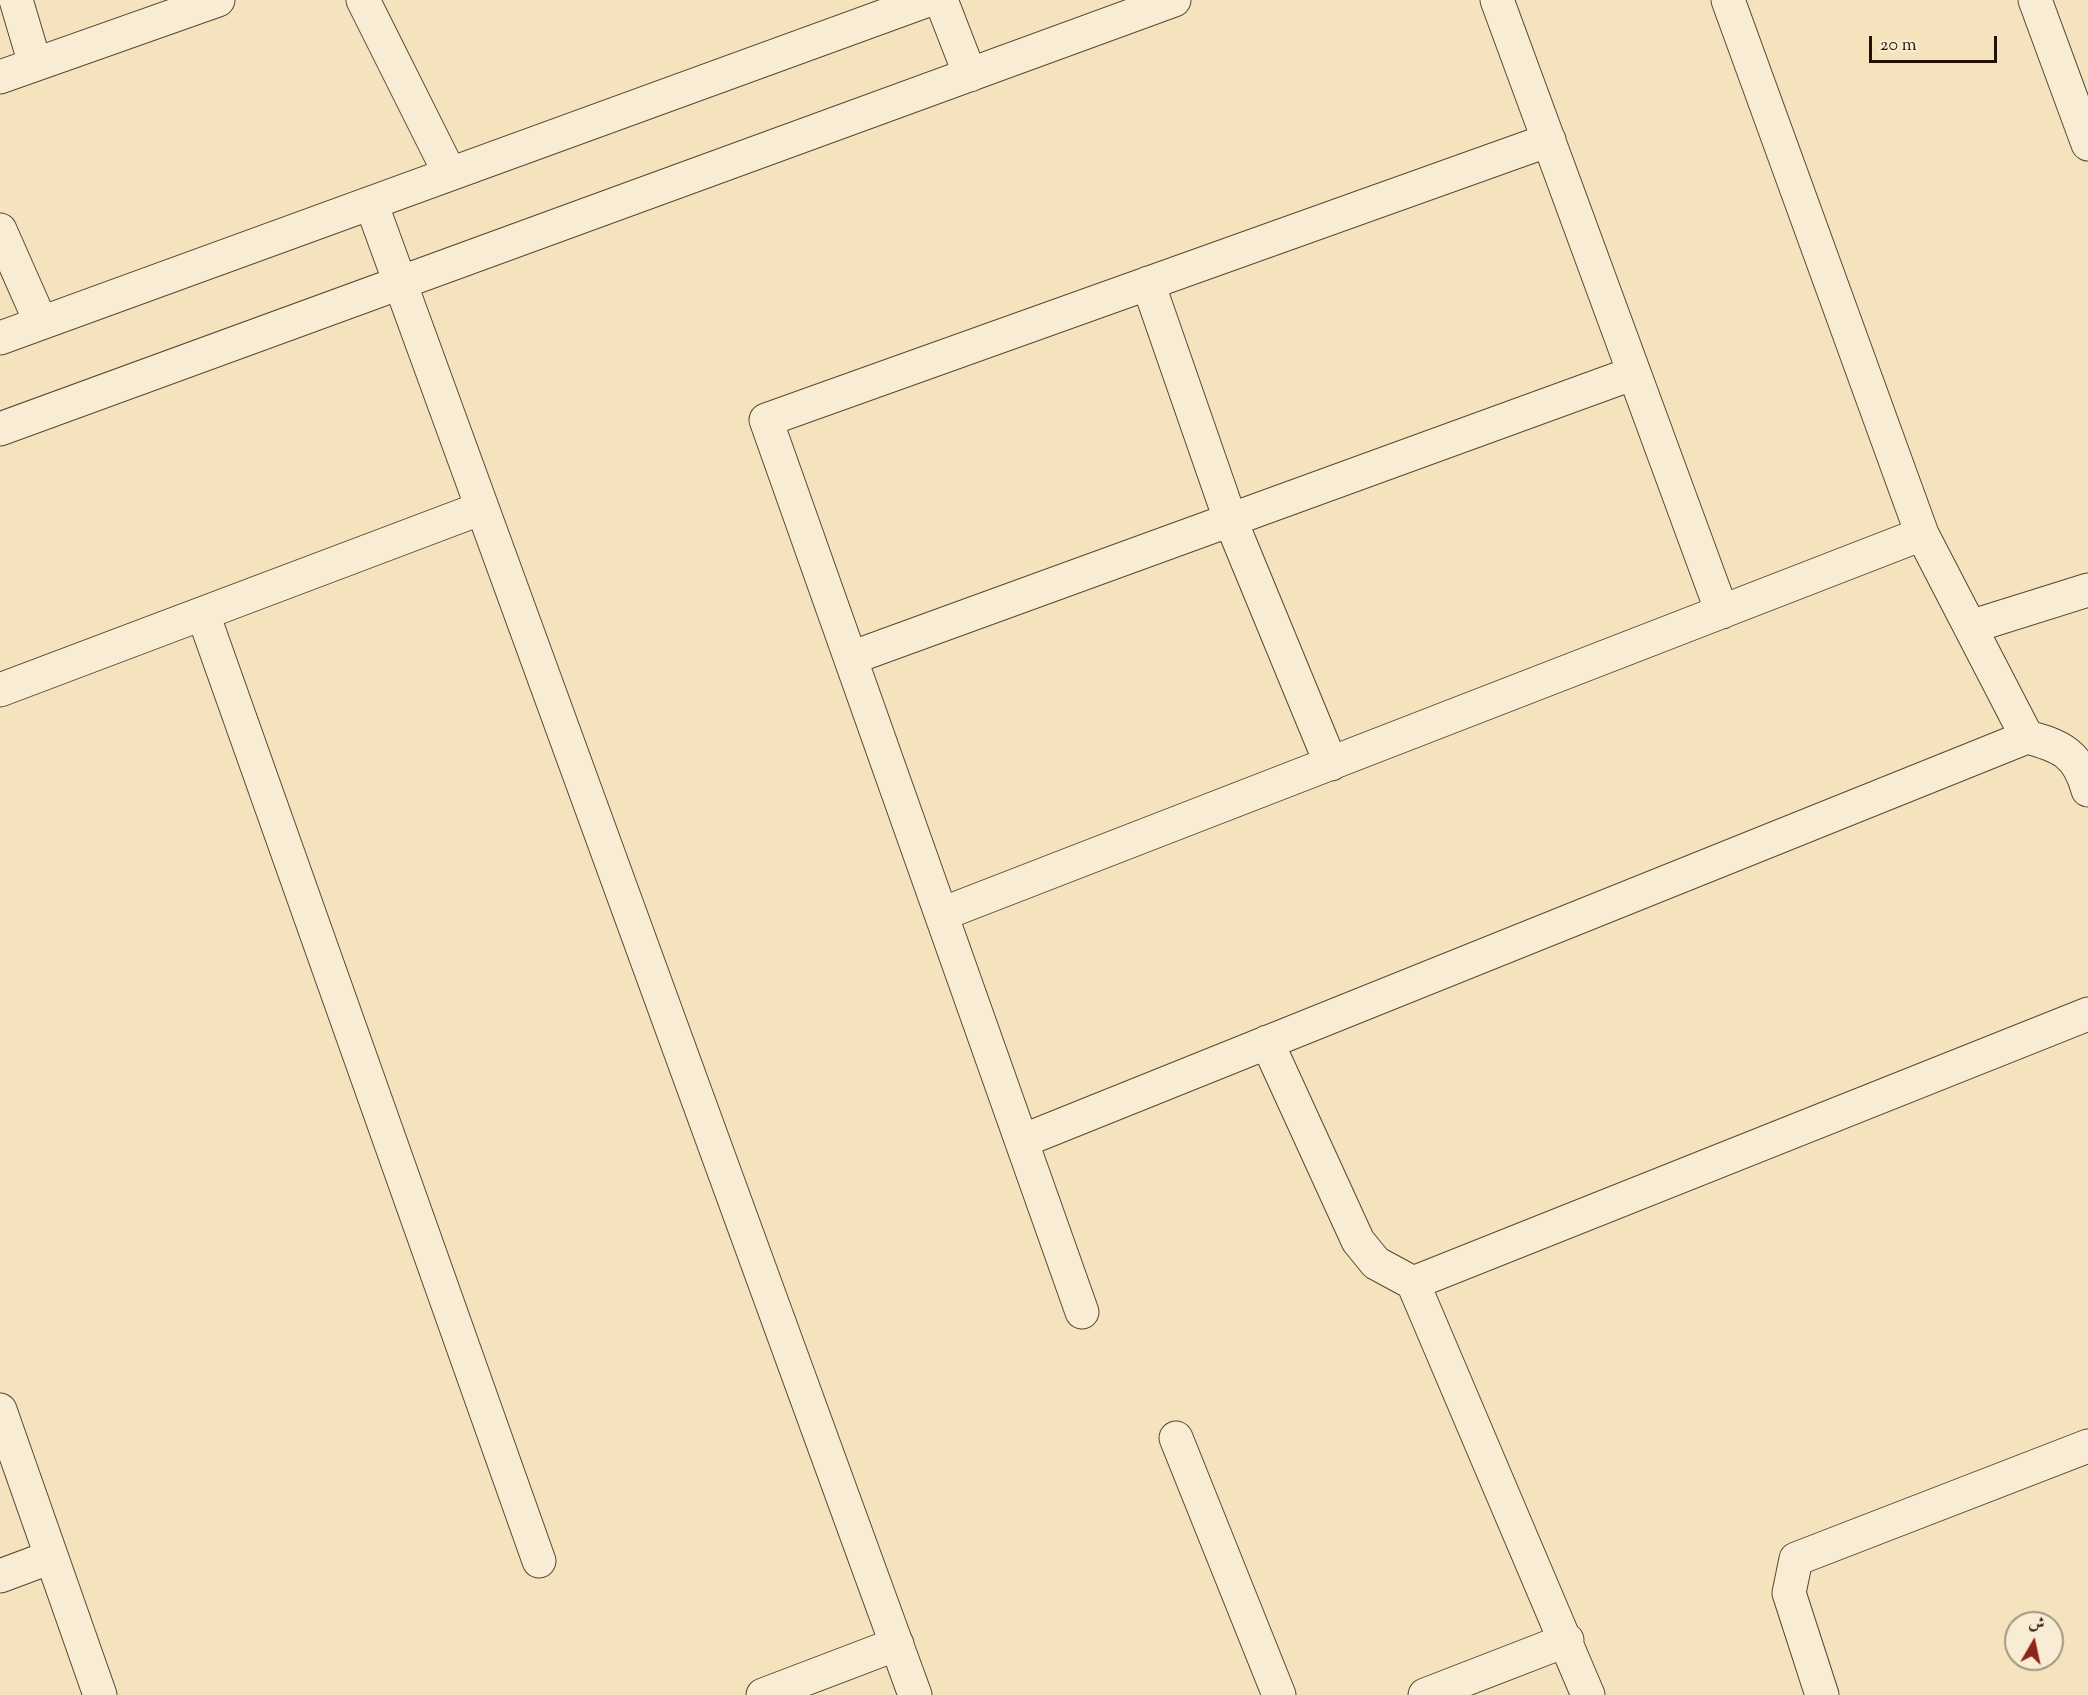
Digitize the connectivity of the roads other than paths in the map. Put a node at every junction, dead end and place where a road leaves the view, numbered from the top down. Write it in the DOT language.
graph roads {
  1 [pos="16,0"];
  2 [pos="218,0"];
  3 [pos="363,0"];
  4 [pos="928,0"];
  5 [pos="941,0"];
  6 [pos="1174,0"];
  7 [pos="1497,0"];
  8 [pos="1728,0"];
  9 [pos="2035,0"];
  10 [pos="36,64"];
  11 [pos="970,75"];
  12 [pos="0,77"];
  13 [pos="1549,140"];
  14 [pos="2088,144"];
  15 [pos="450,174"];
  16 [pos="370,203"];
  17 [pos="0,230"];
  18 [pos="400,283"];
  19 [pos="1148,283"];
  20 [pos="41,323"];
  21 [pos="0,338"];
  22 [pos="1634,373"];
  23 [pos="0,429"];
  24 [pos="482,508"];
  25 [pos="1230,519"];
  26 [pos="1922,534"];
  27 [pos="2088,590"];
  28 [pos="1722,612"];
  29 [pos="203,614"];
  30 [pos="1970,627"];
  31 [pos="851,658"];
  32 [pos="0,690"];
  33 [pos="2027,737"];
  34 [pos="1331,764"];
  35 [pos="2088,790"];
  36 [pos="942,914"];
  37 [pos="2088,1014"];
  38 [pos="1267,1042"];
  39 [pos="1022,1141"];
  40 [pos="1413,1283"];
  41 [pos="1082,1312"];
  42 [pos="0,1410"];
  43 [pos="1176,1438"];
  44 [pos="2088,1446"];
  45 [pos="51,1557"];
  46 [pos="539,1561"];
  47 [pos="0,1576"];
  48 [pos="1567,1640"];
  49 [pos="897,1644"];
  50 [pos="100,1695"];
  51 [pos="763,1695"];
  52 [pos="915,1695"];
  53 [pos="1279,1695"];
  54 [pos="1425,1695"];
  55 [pos="1588,1695"];
  56 [pos="1822,1695"];
  1 -- 10 [label="street"];
  2 -- 10 [label="street"];
  3 -- 15 [label="street"];
  4 -- 15 [label="street"];
  5 -- 11 [label="street"];
  6 -- 11 [label="street"];
  7 -- 13 [label="street"];
  8 -- 26 [label="street"];
  9 -- 14 [label="street"];
  10 -- 12 [label="street"];
  11 -- 18 [label="street"];
  13 -- 19 [label="street"];
  13 -- 22 [label="street"];
  15 -- 16 [label="street"];
  16 -- 18 [label="street"];
  16 -- 20 [label="street"];
  17 -- 20 [label="street"];
  18 -- 23 [label="street"];
  18 -- 24 [label="street"];
  19 -- 25 [label="street"];
  19 -- 31 [label="street"];
  20 -- 21 [label="street"];
  22 -- 25 [label="street"];
  22 -- 28 [label="street"];
  24 -- 29 [label="street"];
  24 -- 49 [label="street"];
  25 -- 31 [label="street"];
  25 -- 34 [label="street"];
  26 -- 28 [label="street"];
  26 -- 30 [label="street"];
  27 -- 30 [label="street"];
  28 -- 34 [label="street"];
  29 -- 32 [label="street"];
  29 -- 46 [label="street"];
  30 -- 33 [label="street"];
  31 -- 36 [label="street"];
  33 -- 35 [label="street"];
  33 -- 38 [label="street"];
  34 -- 36 [label="street"];
  36 -- 39 [label="street"];
  37 -- 40 [label="street"];
  38 -- 39 [label="street"];
  38 -- 40 [label="street"];
  39 -- 41 [label="street"];
  40 -- 48 [label="street"];
  42 -- 45 [label="street"];
  43 -- 53 [label="street"];
  44 -- 56 [label="street"];
  45 -- 47 [label="street"];
  45 -- 50 [label="street"];
  48 -- 54 [label="street"];
  48 -- 55 [label="street"];
  49 -- 51 [label="street"];
  49 -- 52 [label="street"];
}
